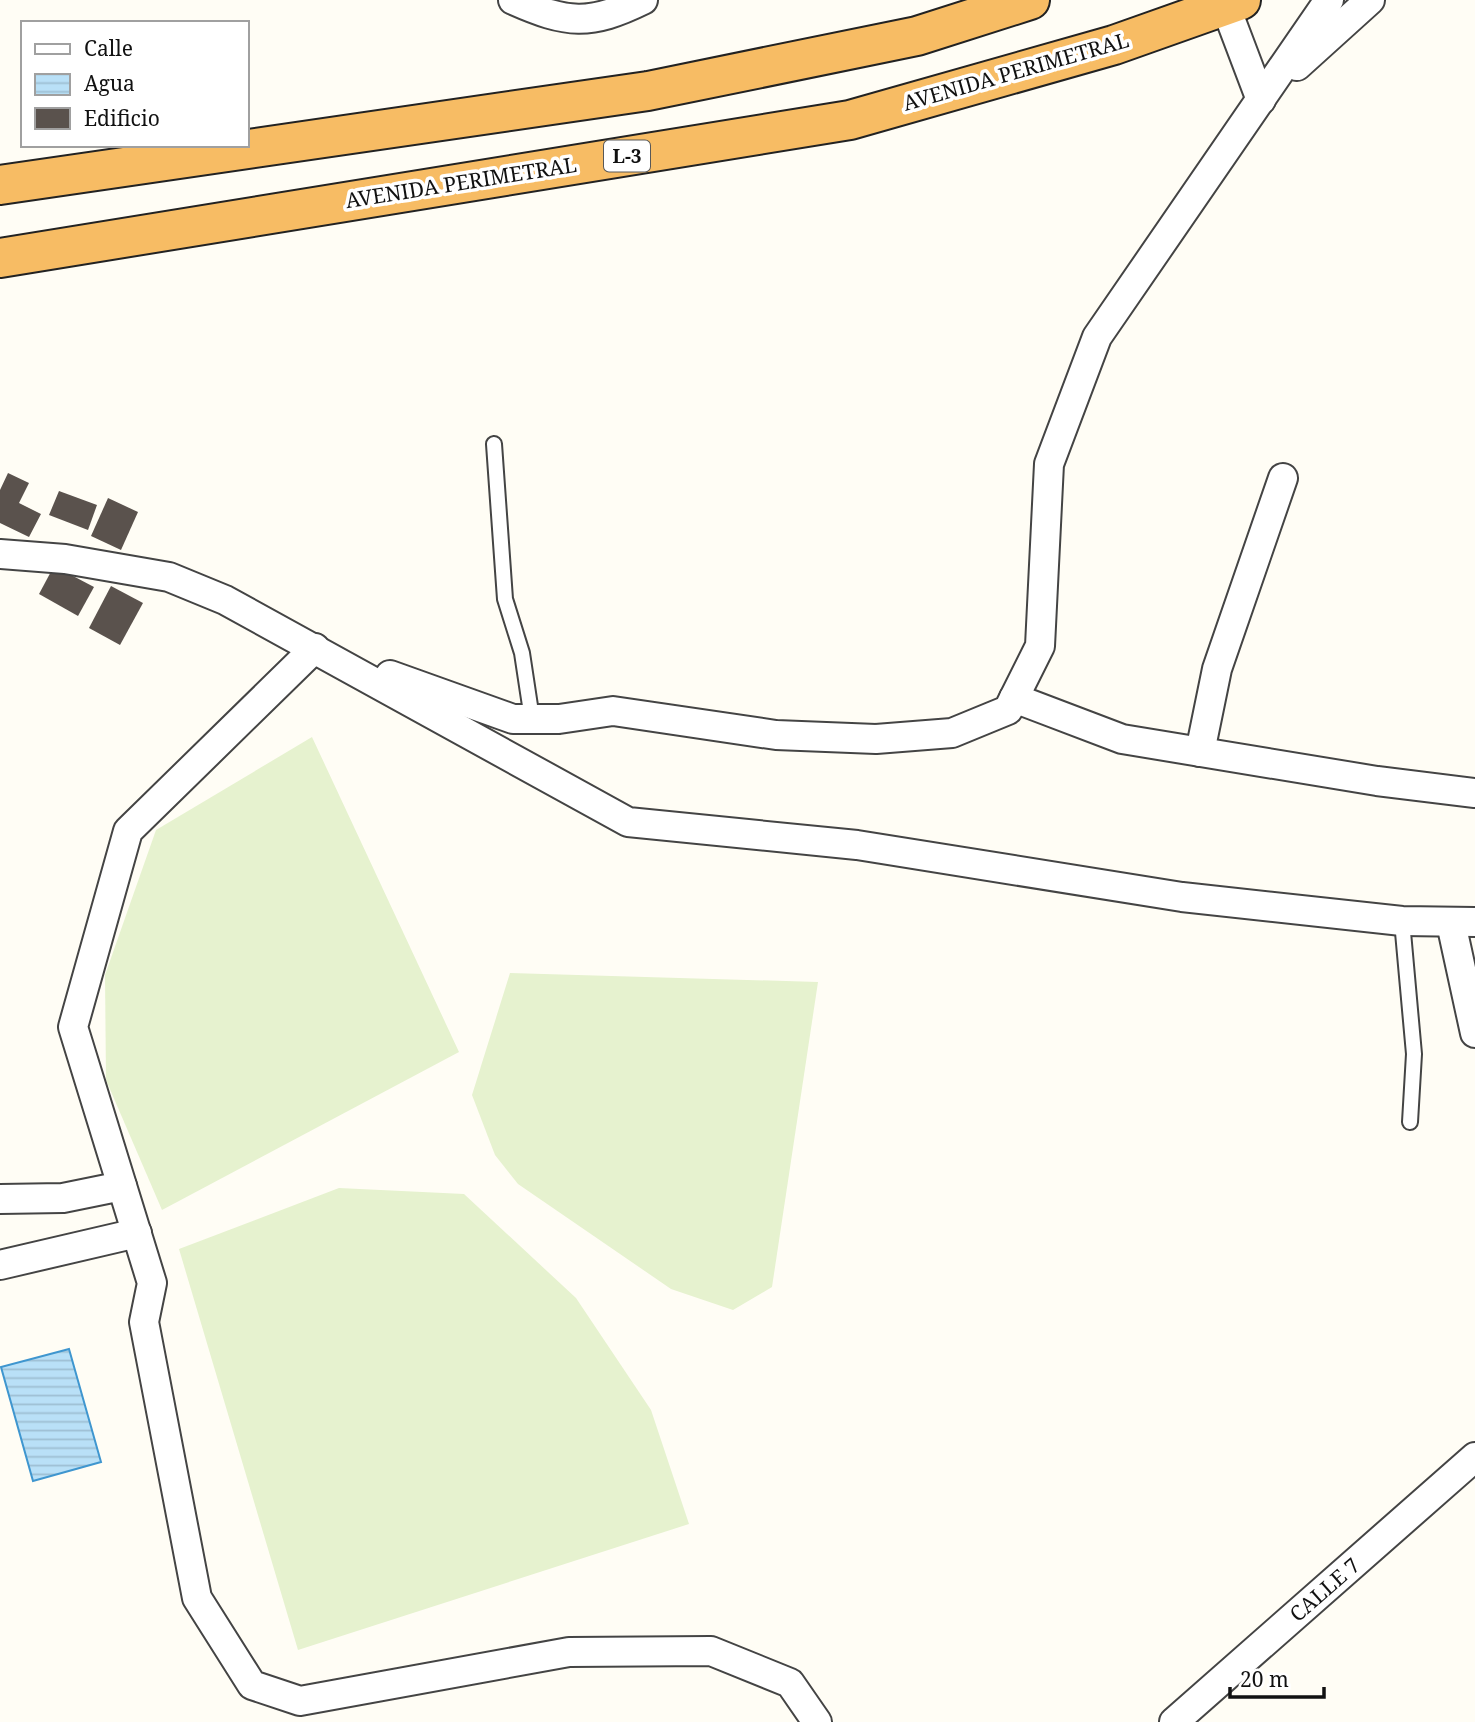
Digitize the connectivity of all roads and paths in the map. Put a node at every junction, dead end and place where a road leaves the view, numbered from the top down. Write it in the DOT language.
graph roads {
  1 [pos="513,0"];
  2 [pos="1030,0"];
  3 [pos="1329,0"];
  4 [pos="1370,0"];
  5 [pos="639,1"];
  6 [pos="1233,3"];
  7 [pos="1261,100"];
  8 [pos="0,185"];
  9 [pos="0,258"];
  10 [pos="494,444"];
  11 [pos="1283,478"];
  12 [pos="0,554"];
  13 [pos="315,648"];
  14 [pos="1014,698"];
  15 [pos="532,719"];
  16 [pos="1200,752"];
  17 [pos="1475,793"];
  18 [pos="1402,920"];
  19 [pos="1463,922"];
  20 [pos="1475,1033"];
  21 [pos="1410,1122"];
  22 [pos="122,1186"];
  23 [pos="0,1199"];
  24 [pos="137,1233"];
  25 [pos="0,1265"];
  26 [pos="1475,1457"];
  27 [pos="817,1722"];
  28 [pos="1174,1722"];
  1 -- 5 [label="street"];
  2 -- 8 [label="highway"];
  3 -- 7 [label="street"];
  4 -- 7 [label="street"];
  6 -- 7 [label="street"];
  6 -- 9 [label="highway, AVENIDA PERIMETRAL / L-3"];
  7 -- 14 [label="street"];
  10 -- 15 [label="lane"];
  11 -- 16 [label="street"];
  12 -- 13 [label="street"];
  13 -- 15 [label="street"];
  13 -- 18 [label="street"];
  13 -- 22 [label="street"];
  14 -- 15 [label="street"];
  14 -- 16 [label="street"];
  16 -- 17 [label="street"];
  18 -- 19 [label="street"];
  18 -- 21 [label="lane"];
  19 -- 20 [label="street"];
  22 -- 23 [label="street"];
  22 -- 24 [label="street"];
  24 -- 25 [label="street"];
  24 -- 27 [label="street"];
  26 -- 28 [label="street, CALLE 7"];
}
